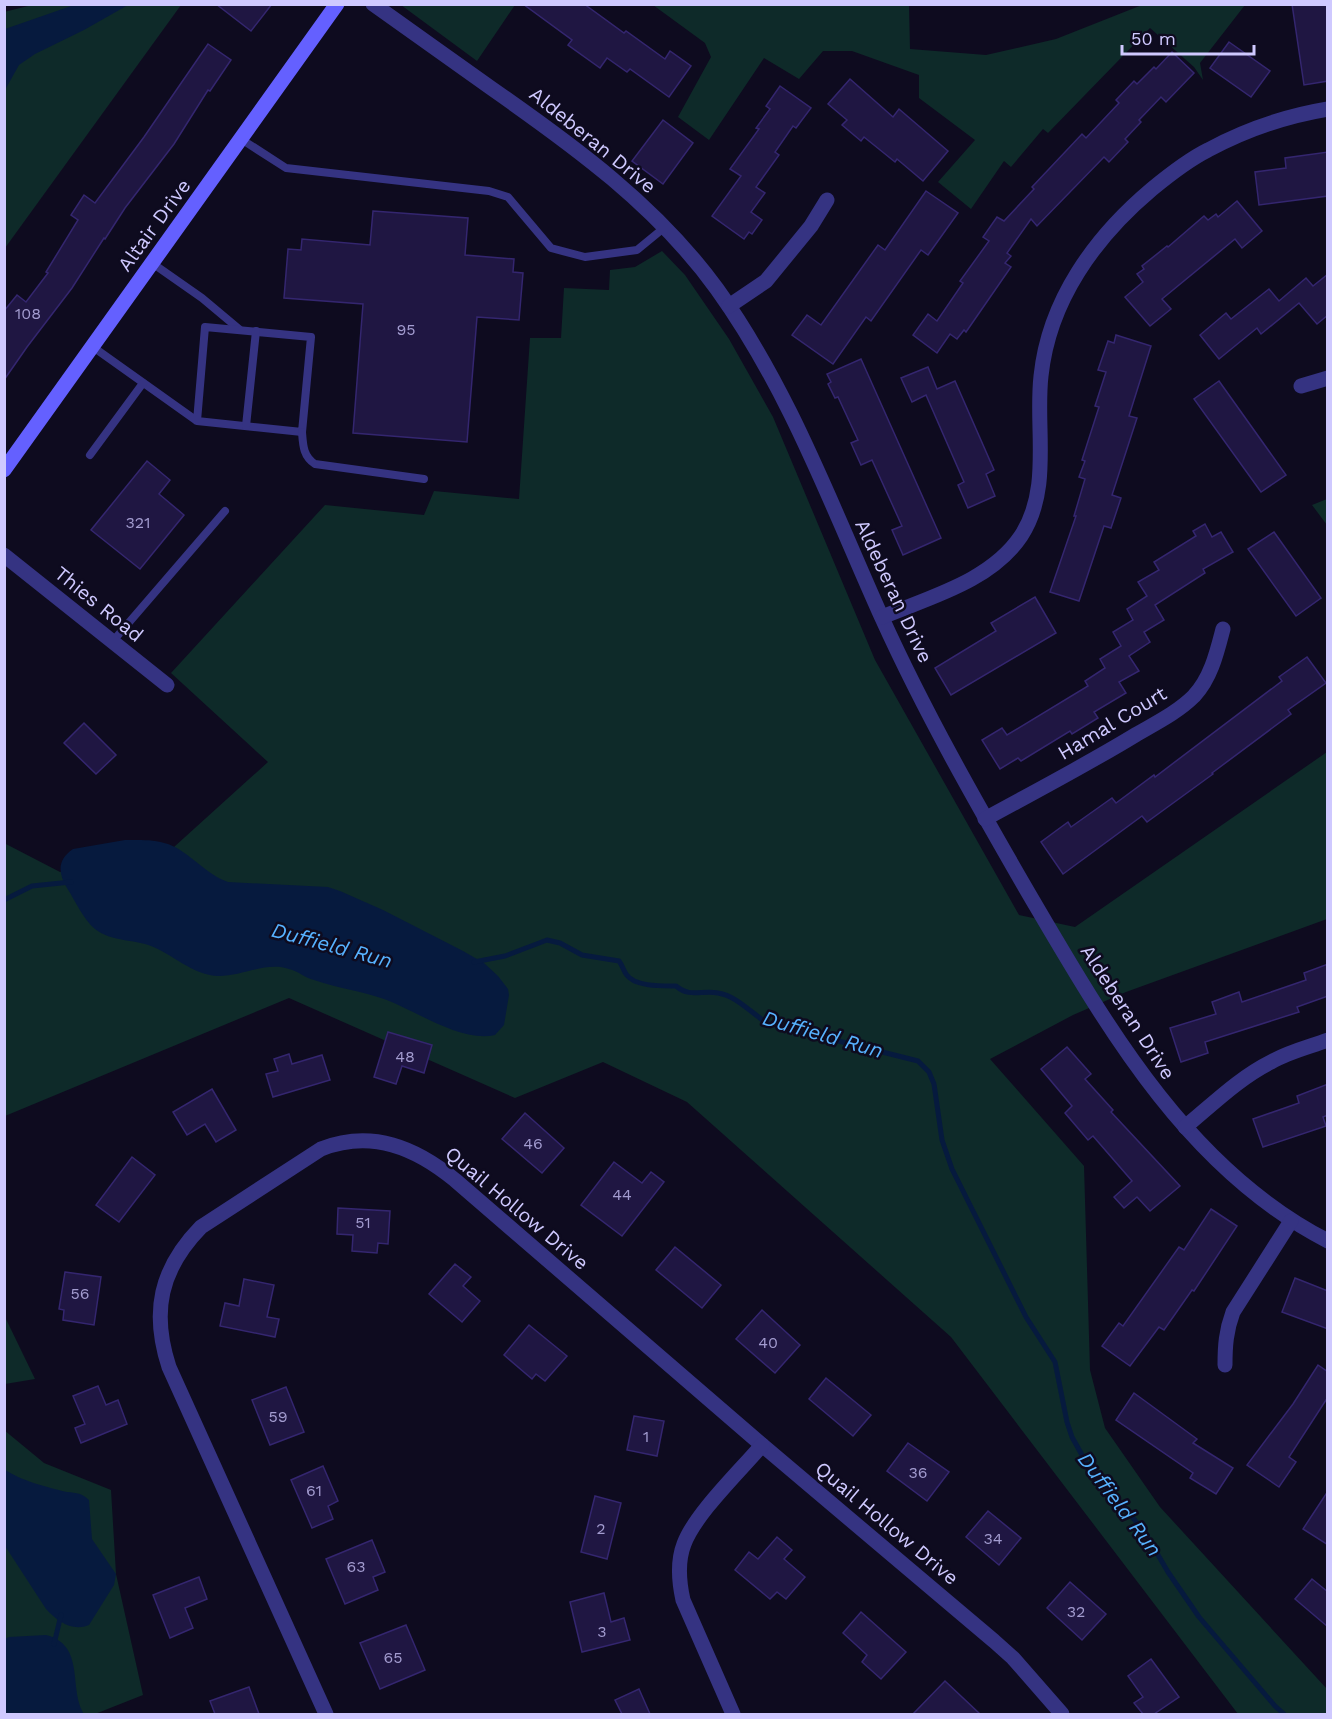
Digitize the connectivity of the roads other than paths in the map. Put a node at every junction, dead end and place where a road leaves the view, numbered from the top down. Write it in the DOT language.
graph roads {
  1 [pos="338,4"];
  2 [pos="373,4"];
  3 [pos="1328,109"];
  4 [pos="241,139"];
  5 [pos="827,200"];
  6 [pos="665,227"];
  7 [pos="152,263"];
  8 [pos="729,306"];
  9 [pos="240,329"];
  10 [pos="256,331"];
  11 [pos="93,347"];
  12 [pos="1328,378"];
  13 [pos="143,383"];
  14 [pos="1301,386"];
  15 [pos="196,421"];
  16 [pos="246,426"];
  17 [pos="302,432"];
  18 [pos="90,455"];
  19 [pos="4,470"];
  20 [pos="424,479"];
  21 [pos="225,511"];
  22 [pos="4,555"];
  23 [pos="882,617"];
  24 [pos="1223,629"];
  25 [pos="113,641"];
  26 [pos="167,685"];
  27 [pos="985,819"];
  28 [pos="1328,1040"];
  29 [pos="1185,1127"];
  30 [pos="1291,1221"];
  31 [pos="1328,1241"];
  32 [pos="1226,1365"];
  33 [pos="762,1445"];
  34 [pos="326,1714"];
  35 [pos="733,1714"];
  36 [pos="1062,1714"];
  1 -- 4 [label="street, Altair Drive"];
  2 -- 6 [label="street, Aldeberan Drive"];
  3 -- 23 [label="street"];
  4 -- 6 [label="lane"];
  4 -- 7 [label="street, Altair Drive"];
  5 -- 8 [label="street"];
  6 -- 8 [label="street, Aldeberan Drive"];
  7 -- 9 [label="lane"];
  7 -- 11 [label="street, Altair Drive"];
  8 -- 23 [label="street, Aldeberan Drive"];
  9 -- 10 [label="lane"];
  9 -- 15 [label="lane"];
  10 -- 16 [label="lane"];
  10 -- 17 [label="lane"];
  11 -- 13 [label="lane"];
  11 -- 19 [label="street, Altair Drive"];
  12 -- 14 [label="street"];
  13 -- 15 [label="lane"];
  13 -- 18 [label="lane"];
  15 -- 16 [label="lane"];
  16 -- 17 [label="lane"];
  17 -- 20 [label="lane"];
  21 -- 25 [label="lane"];
  22 -- 25 [label="street, Thies Road"];
  23 -- 27 [label="street, Aldeberan Drive"];
  24 -- 27 [label="street, Hamal Court"];
  25 -- 26 [label="street, Thies Road"];
  27 -- 29 [label="street, Aldeberan Drive"];
  28 -- 29 [label="street"];
  29 -- 30 [label="street, Aldeberan Drive"];
  30 -- 31 [label="street, Aldeberan Drive"];
  30 -- 32 [label="street"];
  33 -- 34 [label="street, Quail Hollow Drive"];
  33 -- 35 [label="street"];
  33 -- 36 [label="street, Quail Hollow Drive"];
}
